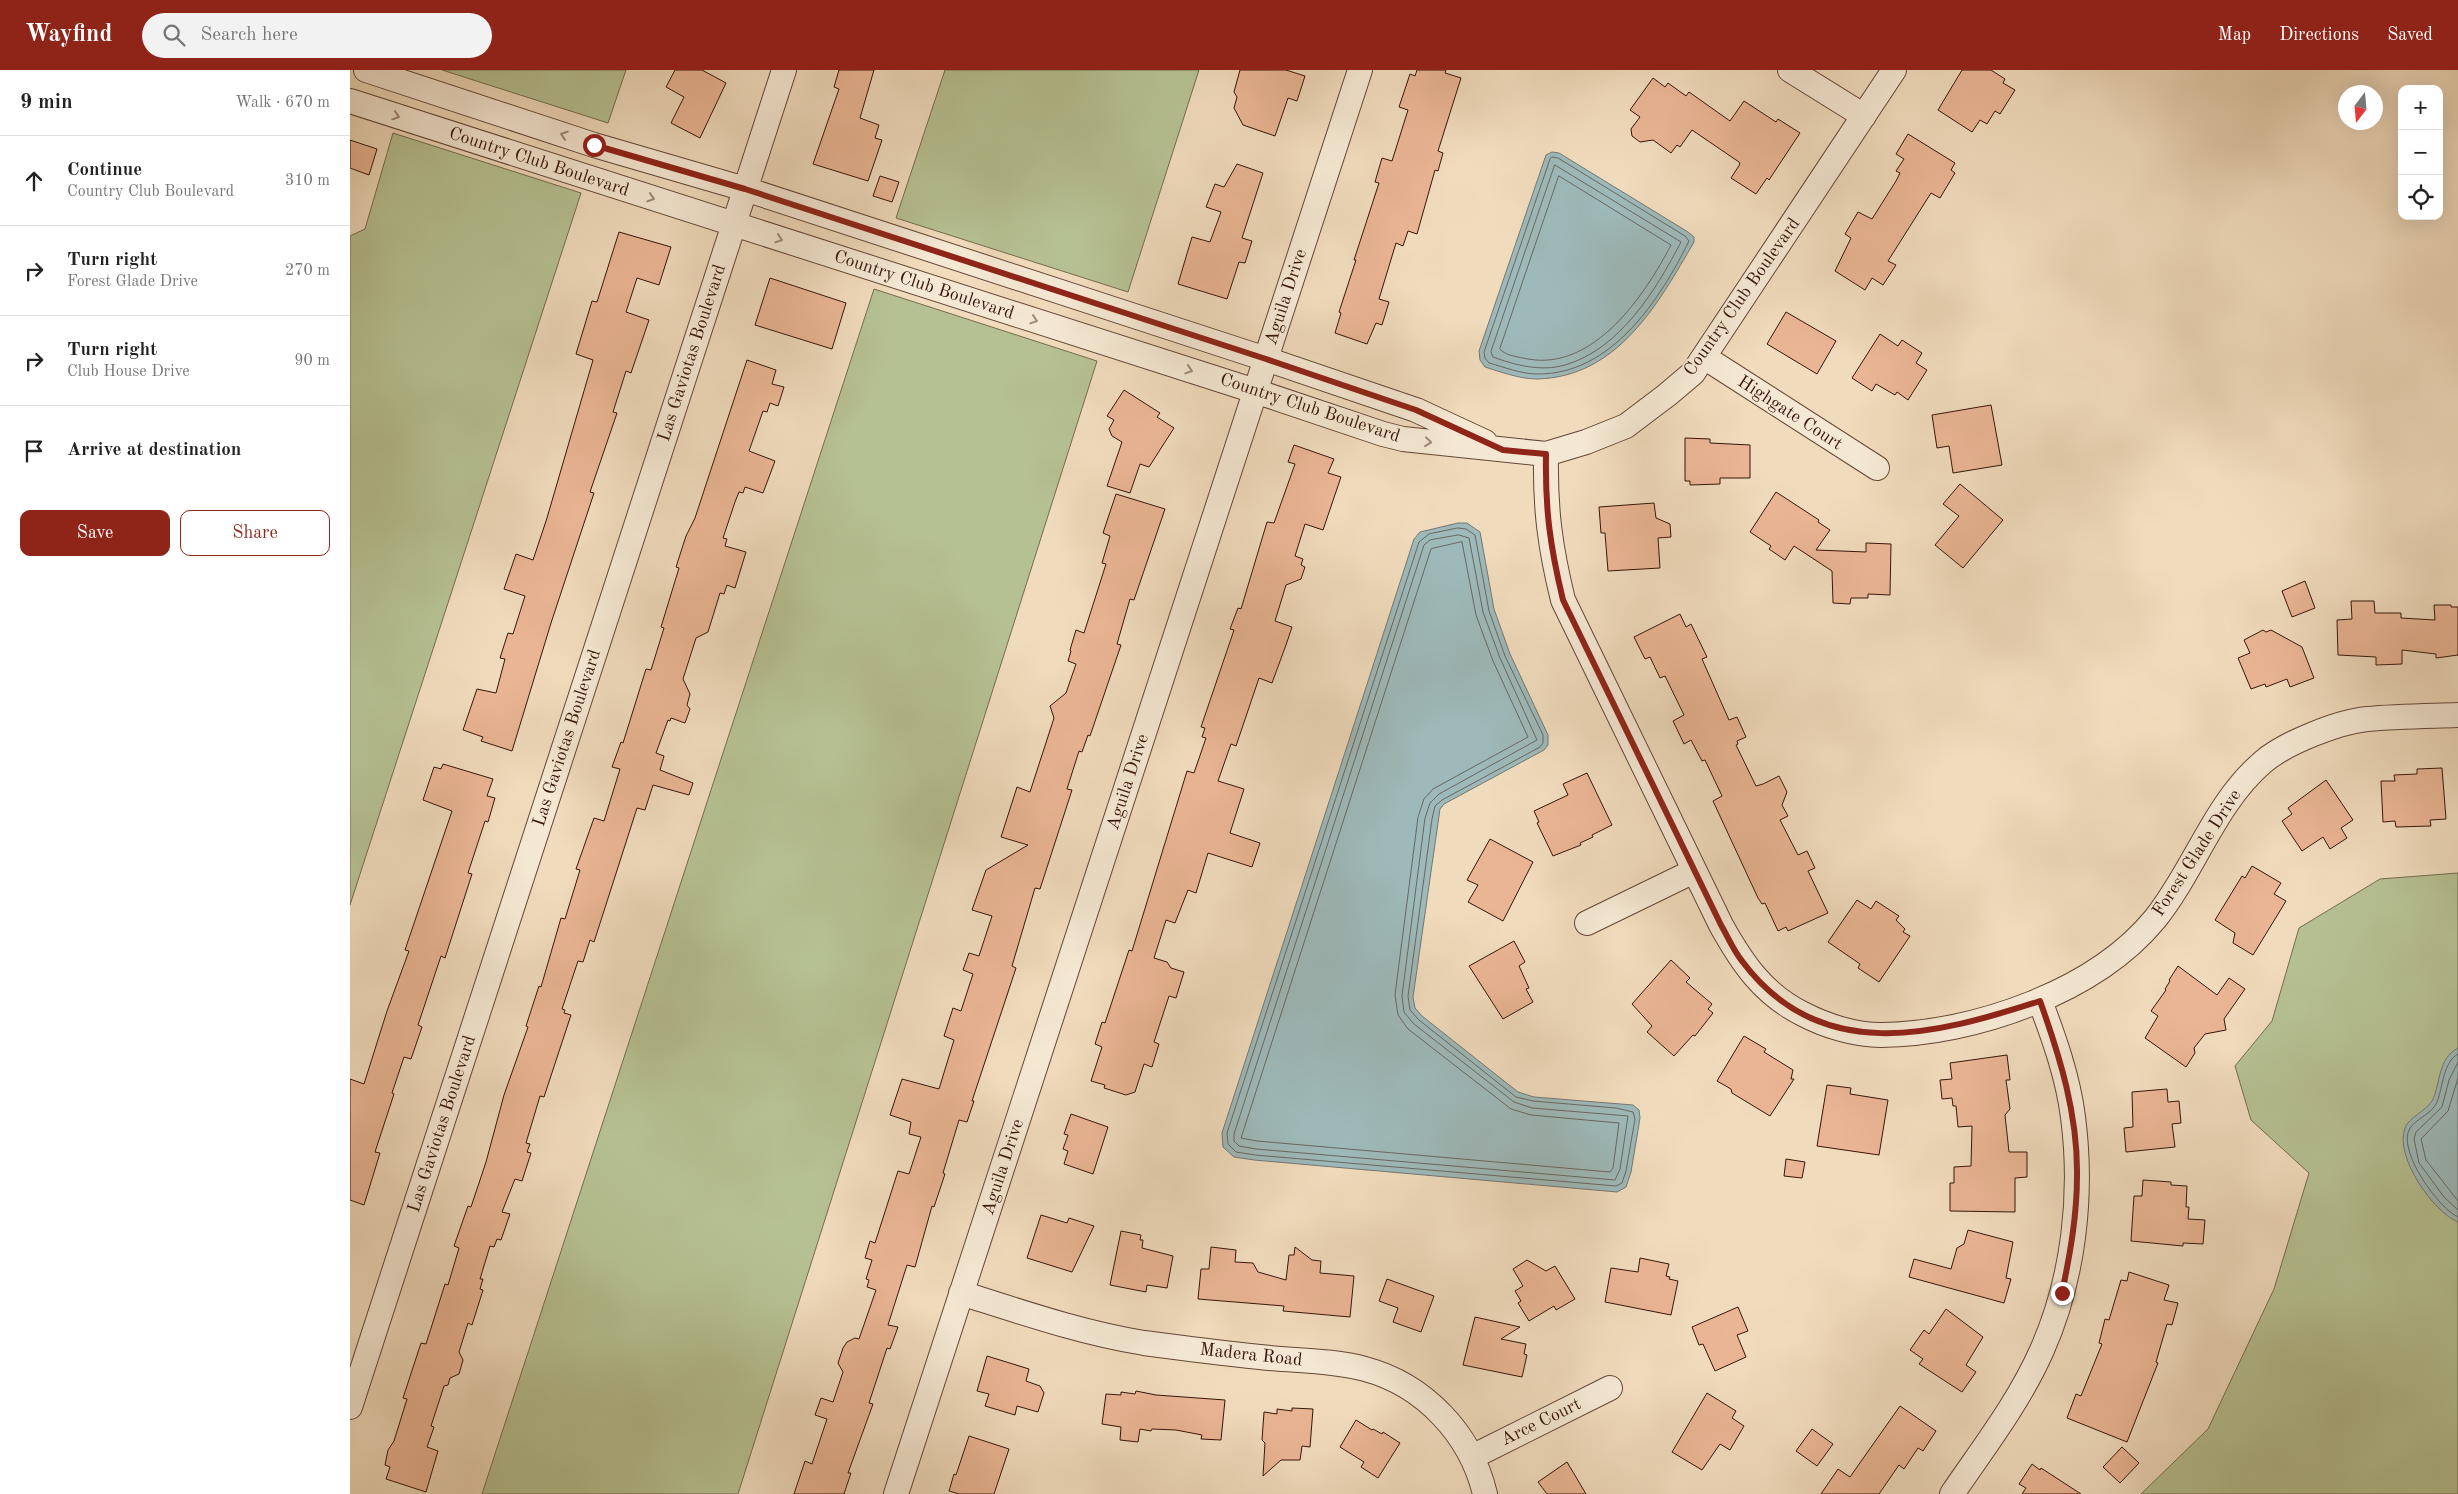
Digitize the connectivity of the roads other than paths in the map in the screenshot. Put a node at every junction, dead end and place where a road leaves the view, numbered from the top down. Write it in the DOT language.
graph roads {
  1 [pos="366,70"];
  2 [pos="784,70"];
  3 [pos="1360,70"];
  4 [pos="1790,70"];
  5 [pos="1894,70"];
  6 [pos="350,101"];
  7 [pos="1864,116"];
  8 [pos="745,189"];
  9 [pos="733,224"];
  10 [pos="1704,357"];
  11 [pos="1266,359"];
  12 [pos="1255,391"];
  13 [pos="1503,450"];
  14 [pos="1546,454"];
  15 [pos="1877,468"];
  16 [pos="2458,715"];
  17 [pos="1694,871"];
  18 [pos="1587,923"];
  19 [pos="2040,1001"];
  20 [pos="961,1293"];
  21 [pos="1610,1388"];
  22 [pos="350,1407"];
  23 [pos="1472,1456"];
  24 [pos="896,1494"];
  25 [pos="1486,1494"];
  26 [pos="1952,1494"];
  8 -- 1 [label="street, Country Club Boulevard, one-way"];
  2 -- 8 [label="street, Las Gaviotas Boulevard"];
  3 -- 11 [label="street, Aguila Drive"];
  4 -- 7 [label="street"];
  5 -- 7 [label="street, Country Club Boulevard"];
  6 -- 9 [label="street, Country Club Boulevard, one-way"];
  7 -- 10 [label="street, Country Club Boulevard"];
  8 -- 9 [label="street, Las Gaviotas Boulevard"];
  8 -- 11 [label="street, Country Club Boulevard"];
  9 -- 12 [label="street, Country Club Boulevard, one-way"];
  9 -- 22 [label="street, Las Gaviotas Boulevard"];
  10 -- 14 [label="street, Country Club Boulevard"];
  10 -- 15 [label="street, Highgate Court"];
  11 -- 12 [label="street, Aguila Drive"];
  11 -- 13 [label="street, Country Club Boulevard"];
  12 -- 13 [label="street, Country Club Boulevard, one-way"];
  12 -- 20 [label="street, Aguila Drive"];
  13 -- 14 [label="street, Country Club Boulevard"];
  14 -- 17 [label="street, Forest Glade Drive"];
  16 -- 19 [label="street, Forest Glade Drive"];
  17 -- 18 [label="street"];
  17 -- 19 [label="street, Forest Glade Drive"];
  19 -- 26 [label="street"];
  20 -- 23 [label="street, Madera Road"];
  20 -- 24 [label="street, Aguila Drive"];
  21 -- 23 [label="street, Arce Court"];
  23 -- 25 [label="street, Madera Road"];
}
